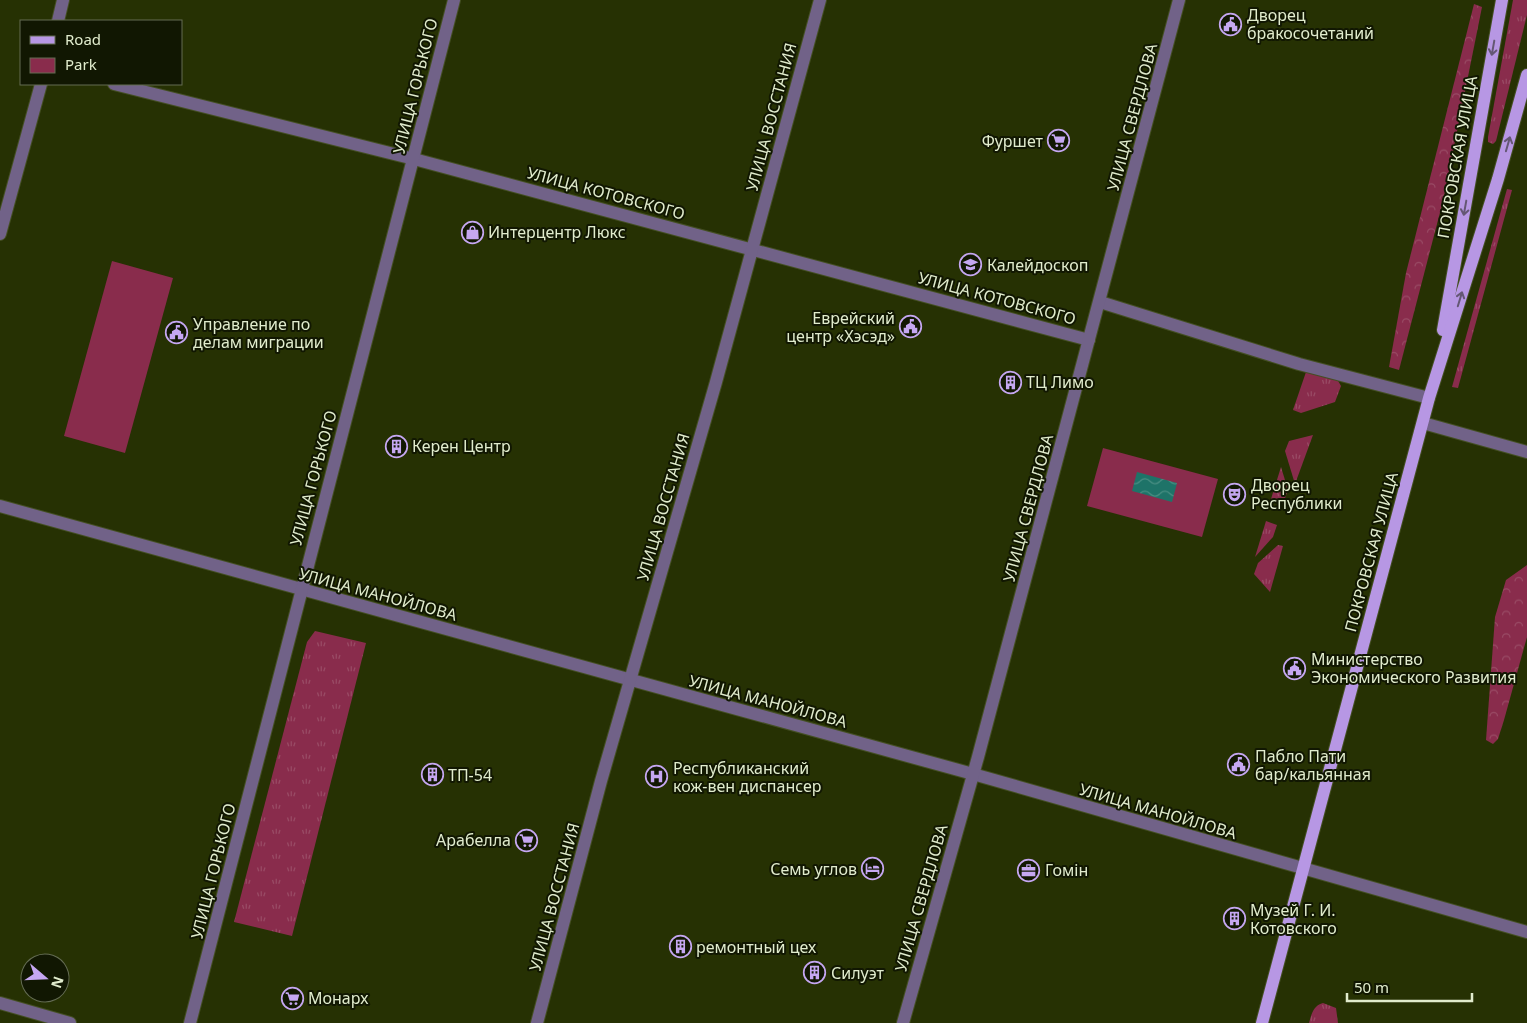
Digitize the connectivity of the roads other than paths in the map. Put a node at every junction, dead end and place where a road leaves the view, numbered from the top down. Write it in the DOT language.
graph roads {
  1 [pos="64,0"];
  2 [pos="454,0"];
  3 [pos="820,0"];
  4 [pos="1179,0"];
  5 [pos="1502,0"];
  6 [pos="58,20"];
  7 [pos="1527,75"];
  8 [pos="41,85"];
  9 [pos="118,85"];
  10 [pos="414,159"];
  11 [pos="0,234"];
  12 [pos="752,249"];
  13 [pos="1100,302"];
  14 [pos="1090,340"];
  15 [pos="1435,379"];
  16 [pos="1430,398"];
  17 [pos="1423,423"];
  18 [pos="1527,452"];
  19 [pos="0,506"];
  20 [pos="301,590"];
  21 [pos="630,680"];
  22 [pos="974,774"];
  23 [pos="1301,868"];
  24 [pos="1527,932"];
  25 [pos="0,1003"];
  26 [pos="70,1023"];
  27 [pos="190,1023"];
  28 [pos="537,1023"];
  29 [pos="902,1023"];
  30 [pos="1262,1023"];
  1 -- 6 [label="street"];
  2 -- 10 [label="street, УЛИЦА ГОРЬКОГО"];
  3 -- 12 [label="street, УЛИЦА ВОССТАНИЯ"];
  4 -- 13 [label="street, УЛИЦА СВЕРДЛОВА"];
  5 -- 15 [label="main road, ПОКРОВСКАЯ УЛИЦА, one-way"];
  15 -- 7 [label="main road, ПОКРОВСКАЯ УЛИЦА, one-way"];
  8 -- 11 [label="street"];
  9 -- 10 [label="street, УЛИЦА КОТОВСКОГО"];
  10 -- 12 [label="street, УЛИЦА КОТОВСКОГО"];
  10 -- 20 [label="street, УЛИЦА ГОРЬКОГО"];
  12 -- 14 [label="street, УЛИЦА КОТОВСКОГО"];
  12 -- 21 [label="street, УЛИЦА ВОССТАНИЯ"];
  13 -- 14 [label="street, УЛИЦА СВЕРДЛОВА"];
  13 -- 16 [label="street, УЛИЦА КОТОВСКОГО"];
  14 -- 22 [label="street, УЛИЦА СВЕРДЛОВА"];
  15 -- 16 [label="main road, ПОКРОВСКАЯ УЛИЦА"];
  16 -- 17 [label="main road, ПОКРОВСКАЯ УЛИЦА"];
  17 -- 18 [label="street"];
  17 -- 23 [label="main road, ПОКРОВСКАЯ УЛИЦА"];
  19 -- 20 [label="street, УЛИЦА МАНОЙЛОВА"];
  20 -- 21 [label="street, УЛИЦА МАНОЙЛОВА"];
  20 -- 27 [label="street, УЛИЦА ГОРЬКОГО"];
  21 -- 22 [label="street, УЛИЦА МАНОЙЛОВА"];
  21 -- 28 [label="street, УЛИЦА ВОССТАНИЯ"];
  22 -- 23 [label="street, УЛИЦА МАНОЙЛОВА"];
  22 -- 29 [label="street, УЛИЦА СВЕРДЛОВА"];
  23 -- 24 [label="street, УЛИЦА МАНОЙЛОВА"];
  23 -- 30 [label="main road, ПОКРОВСКАЯ УЛИЦА"];
  25 -- 26 [label="street"];
}
